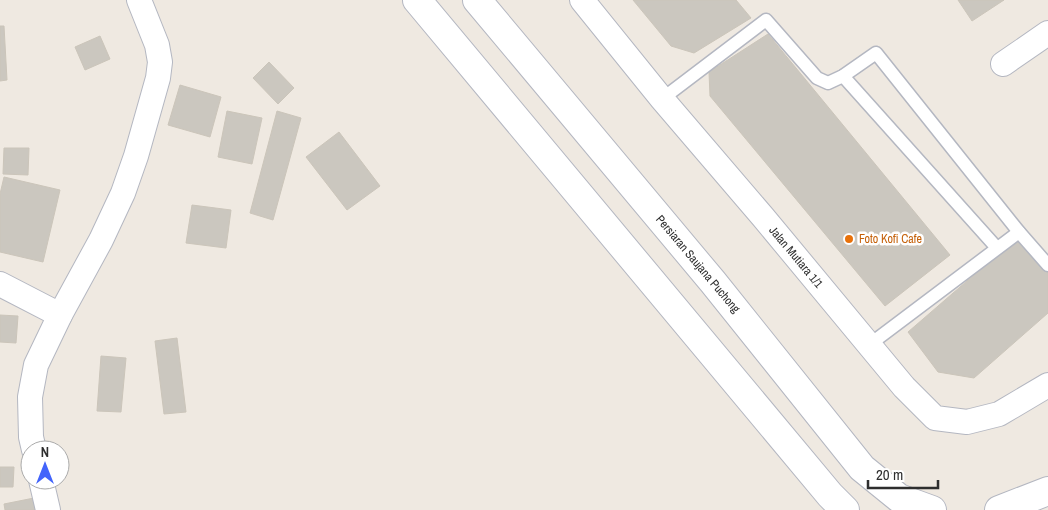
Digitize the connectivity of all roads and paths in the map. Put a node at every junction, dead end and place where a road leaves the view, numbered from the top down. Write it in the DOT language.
graph roads {
  1 [pos="139,0"];
  2 [pos="417,0"];
  3 [pos="476,0"];
  4 [pos="582,0"];
  5 [pos="1048,33"];
  6 [pos="1003,64"];
  7 [pos="843,76"];
  8 [pos="662,99"];
  9 [pos="1019,232"];
  10 [pos="997,248"];
  11 [pos="1048,265"];
  12 [pos="0,284"];
  13 [pos="60,315"];
  14 [pos="870,345"];
  15 [pos="1048,386"];
  16 [pos="32,440"];
  17 [pos="43,490"];
  18 [pos="1048,491"];
  19 [pos="48,510"];
  20 [pos="845,510"];
  21 [pos="932,510"];
  22 [pos="999,510"];
  1 -- 13 [label="street"];
  2 -- 20 [label="street"];
  3 -- 21 [label="street, Persiaran Saujana Puchong"];
  4 -- 8 [label="street, Jalan Mutiara 1/1"];
  5 -- 6 [label="street"];
  7 -- 8 [label="lane"];
  7 -- 9 [label="lane"];
  7 -- 10 [label="lane"];
  8 -- 14 [label="street, Jalan Mutiara 1/1"];
  9 -- 10 [label="lane"];
  9 -- 11 [label="lane"];
  10 -- 14 [label="lane"];
  12 -- 13 [label="street"];
  13 -- 16 [label="street"];
  14 -- 15 [label="street, Jalan Mutiara 1/1"];
  17 -- 19 [label="street"];
  18 -- 22 [label="street"];
}
